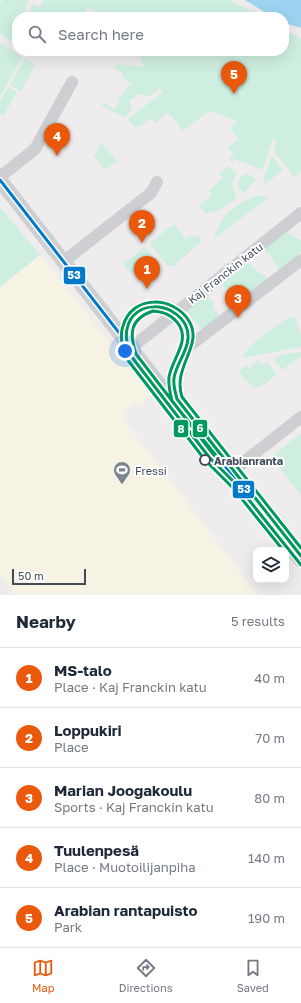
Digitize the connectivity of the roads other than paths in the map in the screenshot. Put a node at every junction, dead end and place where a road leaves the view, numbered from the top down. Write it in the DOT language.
graph roads {
  1 [pos="72,82"];
  2 [pos="0,179"];
  3 [pos="157,182"];
  4 [pos="301,213"];
  5 [pos="301,260"];
  6 [pos="63,262"];
  7 [pos="131,348"];
  8 [pos="172,402"];
  9 [pos="301,417"];
  10 [pos="230,473"];
  11 [pos="301,560"];
  1 -- 2 [label="street"];
  2 -- 6 [label="street"];
  3 -- 6 [label="street"];
  4 -- 7 [label="street, Kaj Franckin katu"];
  5 -- 8 [label="street"];
  6 -- 7 [label="street"];
  7 -- 8 [label="street"];
  8 -- 10 [label="street"];
  9 -- 10 [label="street"];
  10 -- 11 [label="street"];
}
